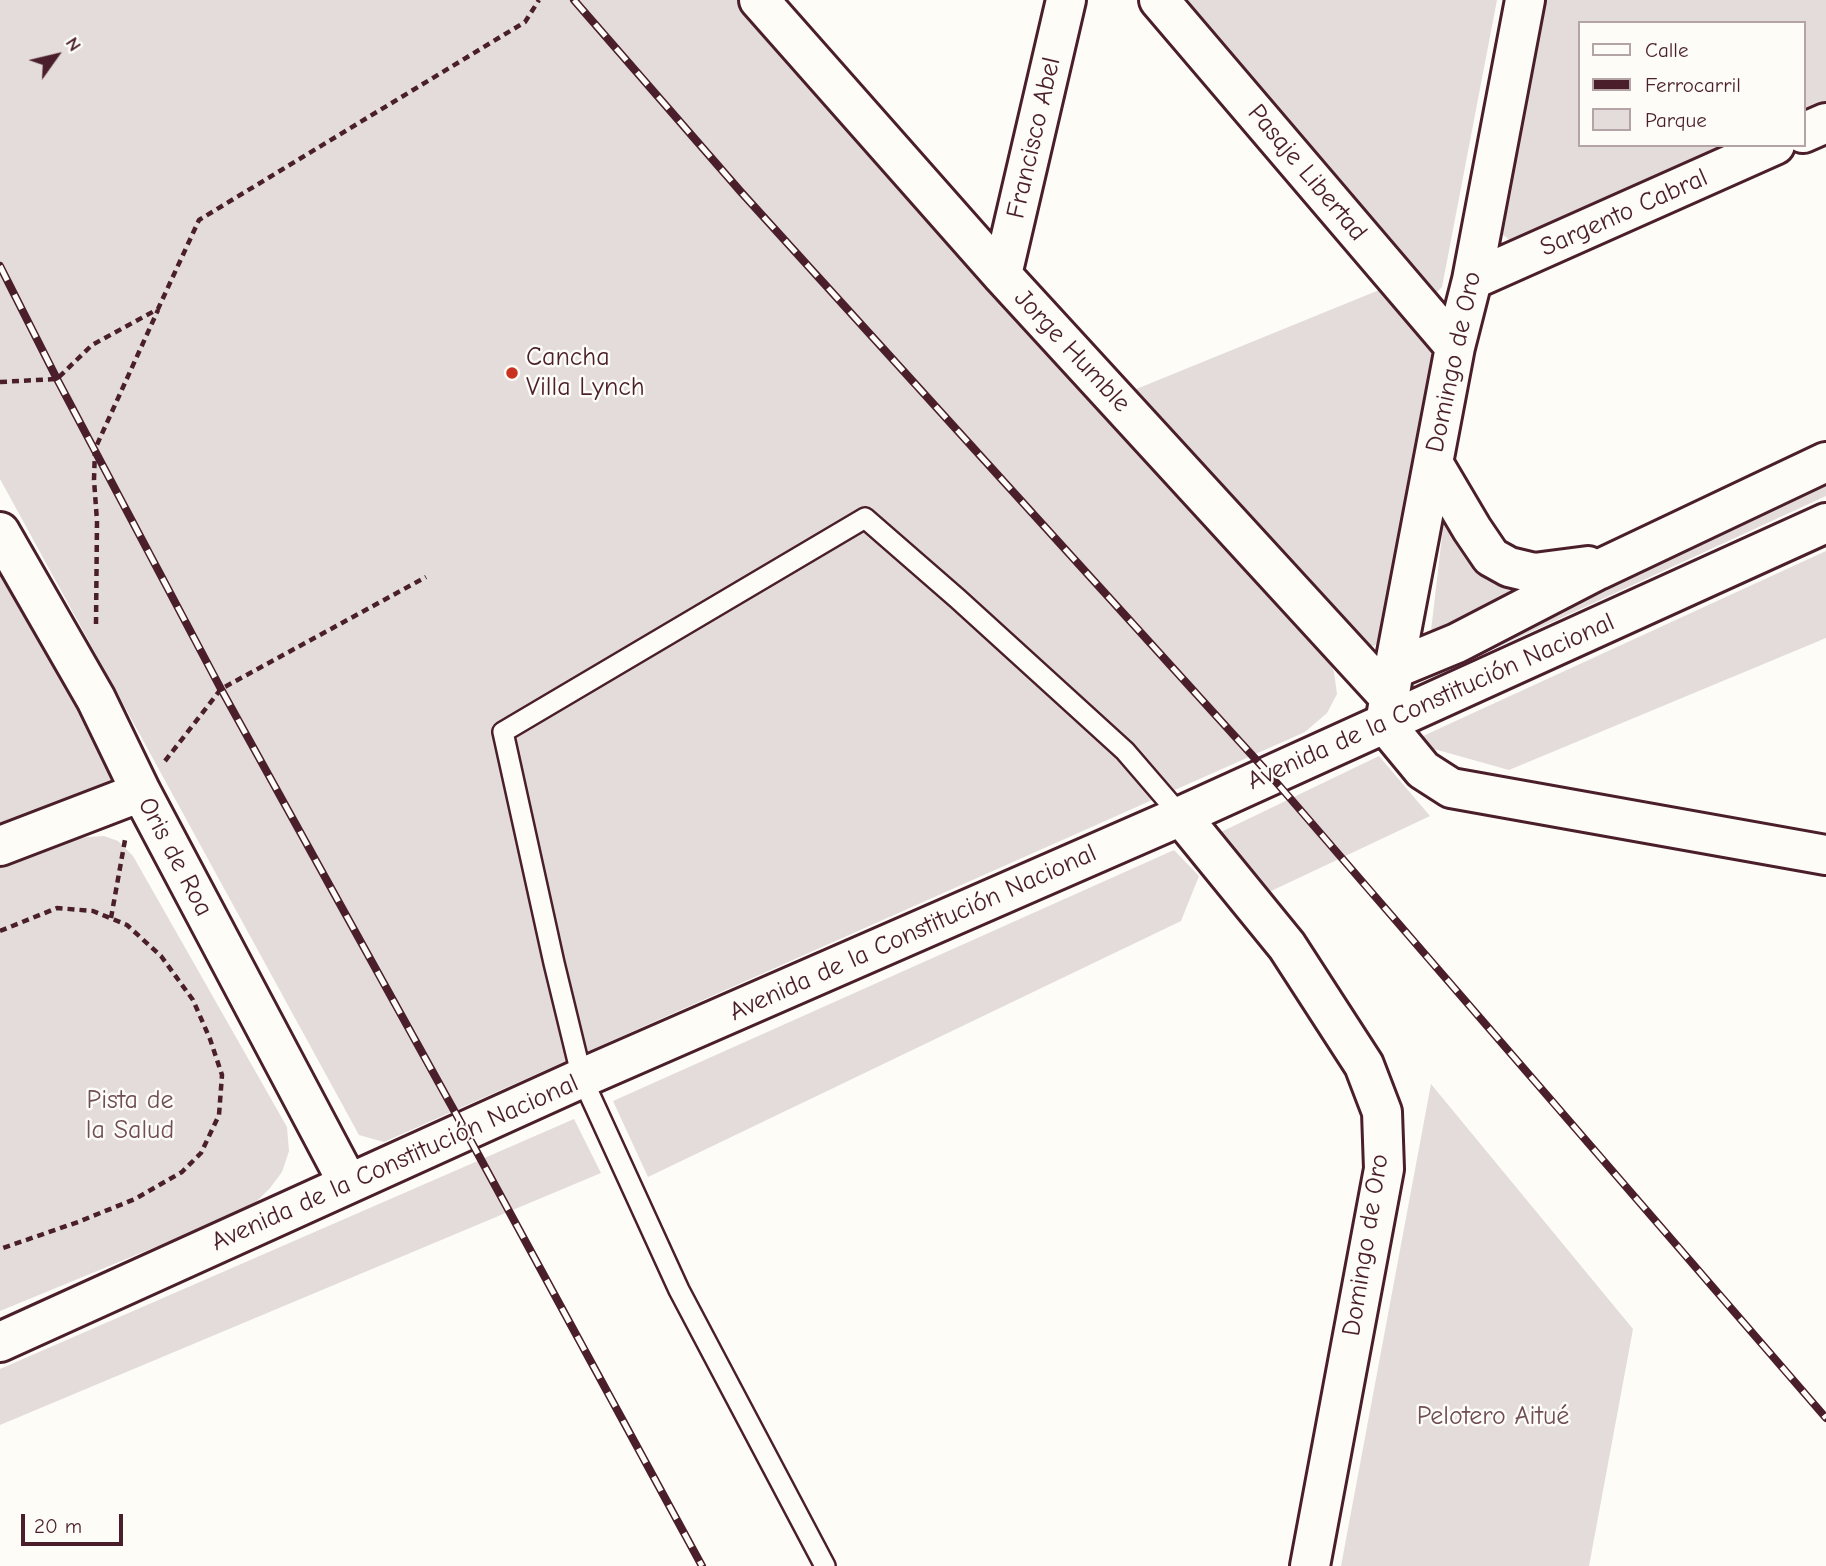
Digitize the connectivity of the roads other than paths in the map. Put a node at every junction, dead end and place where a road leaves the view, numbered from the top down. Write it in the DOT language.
graph roads {
  1 [pos="759,0"];
  2 [pos="1066,0"];
  3 [pos="1159,0"];
  4 [pos="1525,0"];
  5 [pos="1826,123"];
  6 [pos="1805,132"];
  7 [pos="1771,147"];
  8 [pos="1002,275"];
  9 [pos="1472,280"];
  10 [pos="1455,347"];
  11 [pos="1826,462"];
  12 [pos="1433,463"];
  13 [pos="1826,523"];
  14 [pos="0,532"];
  15 [pos="1614,563"];
  16 [pos="1390,697"];
  17 [pos="137,793"];
  18 [pos="1181,816"];
  19 [pos="0,846"];
  20 [pos="1826,855"];
  21 [pos="582,1078"];
  22 [pos="348,1183"];
  23 [pos="0,1342"];
  24 [pos="825,1566"];
  25 [pos="1310,1566"];
  1 -- 8 [label="street, Jorge Humble"];
  2 -- 8 [label="street, Francisco Abel"];
  3 -- 10 [label="street, Pasaje Libertad"];
  4 -- 9 [label="street, Domingo de Oro"];
  5 -- 6 [label="street"];
  7 -- 9 [label="street, Sargento Cabral"];
  8 -- 16 [label="street, Jorge Humble"];
  9 -- 10 [label="street, Domingo de Oro"];
  10 -- 12 [label="street, Domingo de Oro"];
  11 -- 15 [label="street, Avenida de la Constitución Nacional"];
  12 -- 15 [label="street"];
  12 -- 16 [label="street, Domingo de Oro"];
  13 -- 16 [label="street, Avenida de la Constitución Nacional"];
  14 -- 17 [label="street, Oris de Roa"];
  15 -- 16 [label="street, Avenida de la Constitución Nacional"];
  16 -- 18 [label="street, Avenida de la Constitución Nacional"];
  16 -- 20 [label="street, Jorge Humble"];
  17 -- 19 [label="street"];
  17 -- 22 [label="street, Oris de Roa"];
  18 -- 21 [label="street, Avenida de la Constitución Nacional"];
  18 -- 21 [label="lane"];
  18 -- 25 [label="street, Domingo de Oro"];
  21 -- 22 [label="street, Avenida de la Constitución Nacional"];
  21 -- 24 [label="lane"];
  22 -- 23 [label="street, Avenida de la Constitución Nacional"];
}
